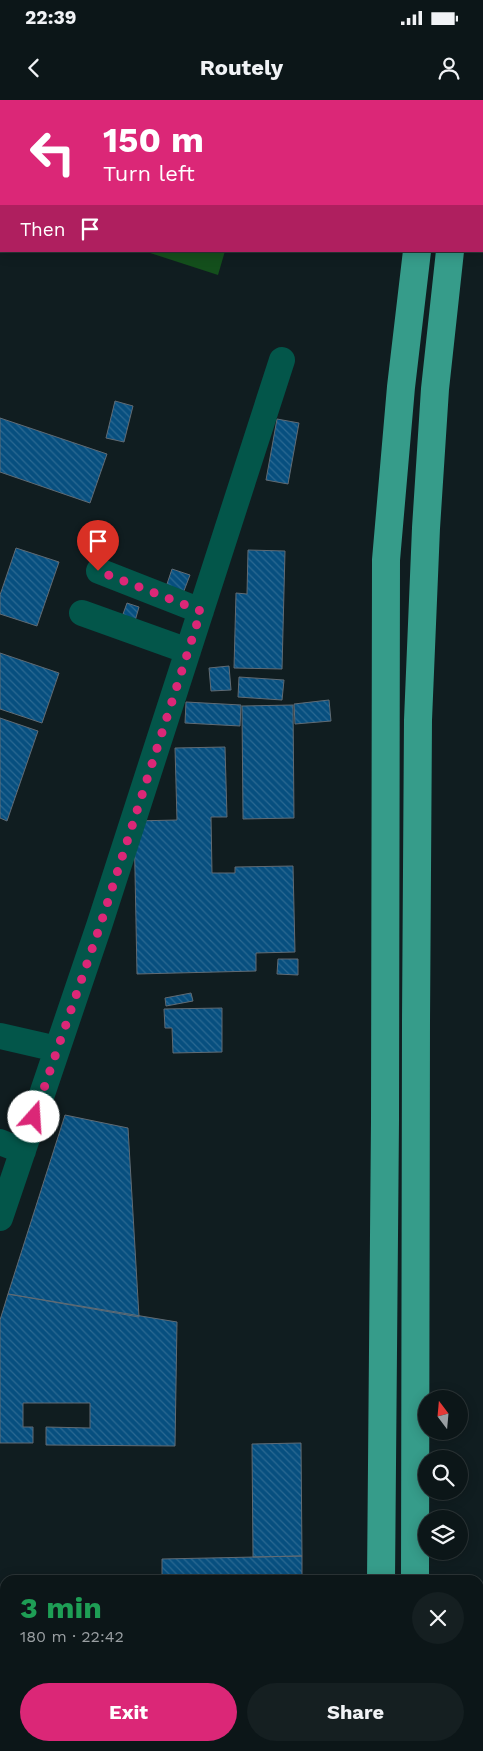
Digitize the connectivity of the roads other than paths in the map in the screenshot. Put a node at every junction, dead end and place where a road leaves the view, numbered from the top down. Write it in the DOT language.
graph roads {
  1 [pos="417,252"];
  2 [pos="450,252"];
  3 [pos="282,360"];
  4 [pos="98,571"];
  5 [pos="201,611"];
  6 [pos="82,613"];
  7 [pos="188,651"];
  8 [pos="0,1036"];
  9 [pos="57,1049"];
  10 [pos="11,1146"];
  11 [pos="0,1218"];
  12 [pos="381,1575"];
  13 [pos="415,1575"];
  1 -- 12 [label="highway"];
  2 -- 13 [label="highway"];
  3 -- 5 [label="lane"];
  4 -- 5 [label="lane"];
  5 -- 7 [label="lane"];
  6 -- 7 [label="lane"];
  7 -- 9 [label="lane"];
  8 -- 9 [label="lane"];
  9 -- 10 [label="lane"];
  10 -- 11 [label="lane"];
}
